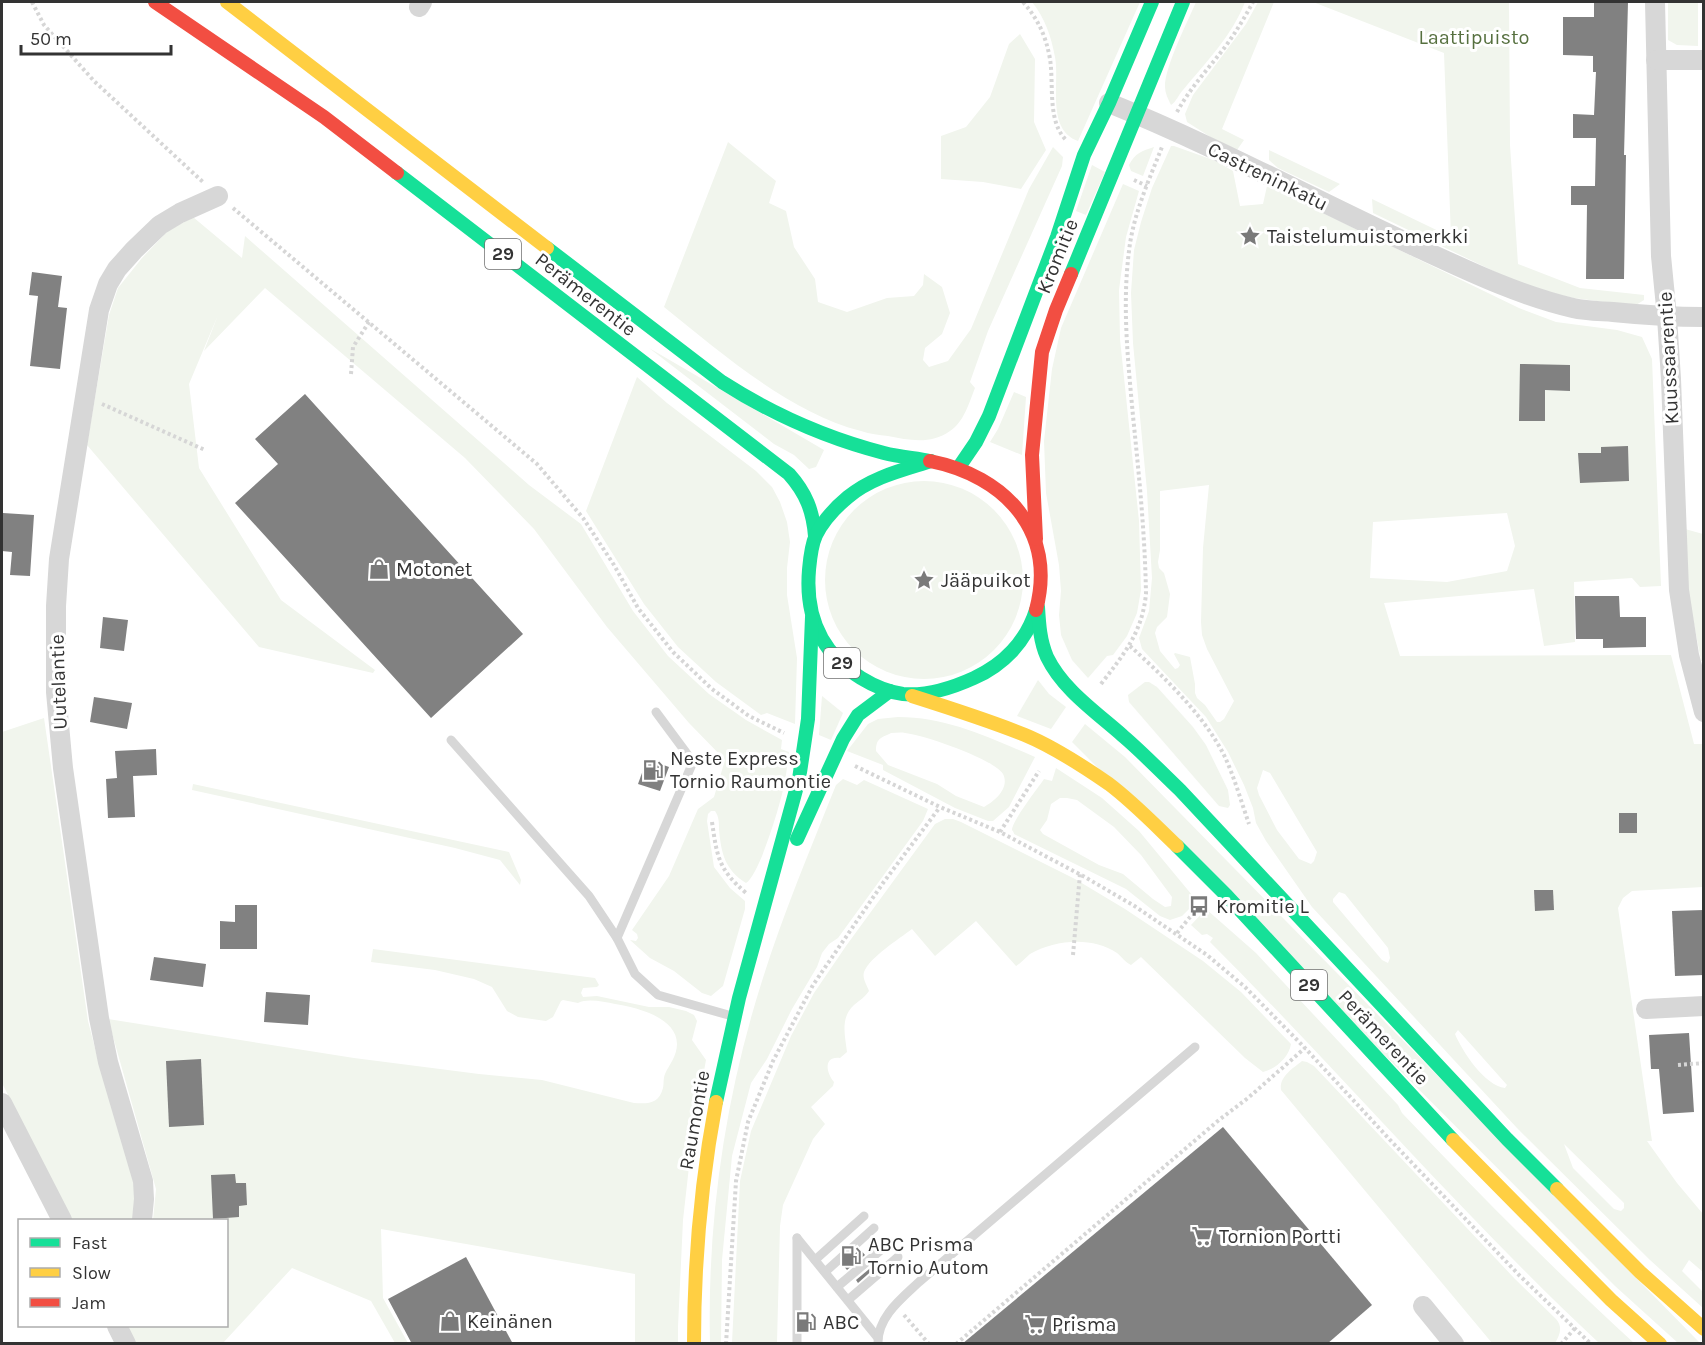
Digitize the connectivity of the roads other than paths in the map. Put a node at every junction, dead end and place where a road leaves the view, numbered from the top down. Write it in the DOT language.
graph roads {
  1 [pos="155,2"];
  2 [pos="227,2"];
  3 [pos="1152,2"];
  4 [pos="1183,2"];
  5 [pos="1655,2"];
  6 [pos="1656,60"];
  7 [pos="1704,60"];
  8 [pos="1109,103"];
  9 [pos="1137,114"];
  10 [pos="218,196"];
  11 [pos="1667,317"];
  12 [pos="1704,317"];
  13 [pos="931,461"];
  14 [pos="959,467"];
  15 [pos="815,536"];
  16 [pos="1036,539"];
  17 [pos="1038,607"];
  18 [pos="812,617"];
  19 [pos="890,691"];
  20 [pos="910,696"];
  21 [pos="656,712"];
  22 [pos="1704,712"];
  23 [pos="451,740"];
  24 [pos="765,908"];
  25 [pos="617,938"];
  26 [pos="1704,1006"];
  27 [pos="1646,1009"];
  28 [pos="735,1016"];
  29 [pos="1195,1047"];
  30 [pos="2,1103"];
  31 [pos="864,1216"];
  32 [pos="61,1219"];
  33 [pos="142,1219"];
  34 [pos="874,1228"];
  35 [pos="888,1244"];
  36 [pos="898,1257"];
  37 [pos="815,1260"];
  38 [pos="825,1272"];
  39 [pos="837,1287"];
  40 [pos="848,1300"];
  41 [pos="1423,1306"];
  42 [pos="118,1327"];
  43 [pos="1704,1329"];
  44 [pos="878,1341"];
  45 [pos="126,1344"];
  46 [pos="693,1344"];
  47 [pos="797,1344"];
  48 [pos="1454,1344"];
  49 [pos="1660,1344"];
  1 -- 15 [label="main road, Perämerentie / 29"];
  2 -- 13 [label="main road, Perämerentie / 29"];
  3 -- 8 [label="main road, Kromitie"];
  4 -- 9 [label="main road, Kromitie"];
  5 -- 6 [label="street, Kuussaarentie"];
  6 -- 7 [label="street"];
  6 -- 11 [label="street, Kuussaarentie"];
  8 -- 9 [label="street, Castreninkatu"];
  8 -- 14 [label="main road, Kromitie"];
  9 -- 11 [label="street, Castreninkatu"];
  9 -- 16 [label="main road, Kromitie"];
  10 -- 33 [label="street, Uutelantie"];
  11 -- 12 [label="street, Castreninkatu"];
  11 -- 22 [label="street, Kuussaarentie"];
  13 -- 14 [label="main road, 29"];
  13 -- 15 [label="main road, 29"];
  14 -- 16 [label="main road, 29"];
  15 -- 18 [label="main road, 29"];
  16 -- 17 [label="main road, 29"];
  17 -- 20 [label="main road, 29"];
  17 -- 43 [label="main road, Perämerentie / 29"];
  18 -- 19 [label="main road, 29"];
  18 -- 24 [label="main road, Raumontie"];
  19 -- 20 [label="main road, 29"];
  19 -- 24 [label="main road, Raumontie"];
  20 -- 49 [label="main road, Perämerentie / 29"];
  21 -- 25 [label="lane"];
  23 -- 25 [label="lane"];
  24 -- 28 [label="main road, Raumontie"];
  25 -- 28 [label="lane"];
  26 -- 27 [label="street"];
  28 -- 46 [label="main road, Raumontie"];
  29 -- 44 [label="lane"];
  30 -- 32 [label="street"];
  31 -- 37 [label="lane"];
  34 -- 38 [label="lane"];
  35 -- 39 [label="lane"];
  36 -- 40 [label="lane"];
  37 -- 38 [label="lane"];
  37 -- 47 [label="lane"];
  38 -- 39 [label="lane"];
  39 -- 40 [label="lane"];
  40 -- 44 [label="lane"];
  41 -- 48 [label="street"];
  42 -- 45 [label="street"];
}
